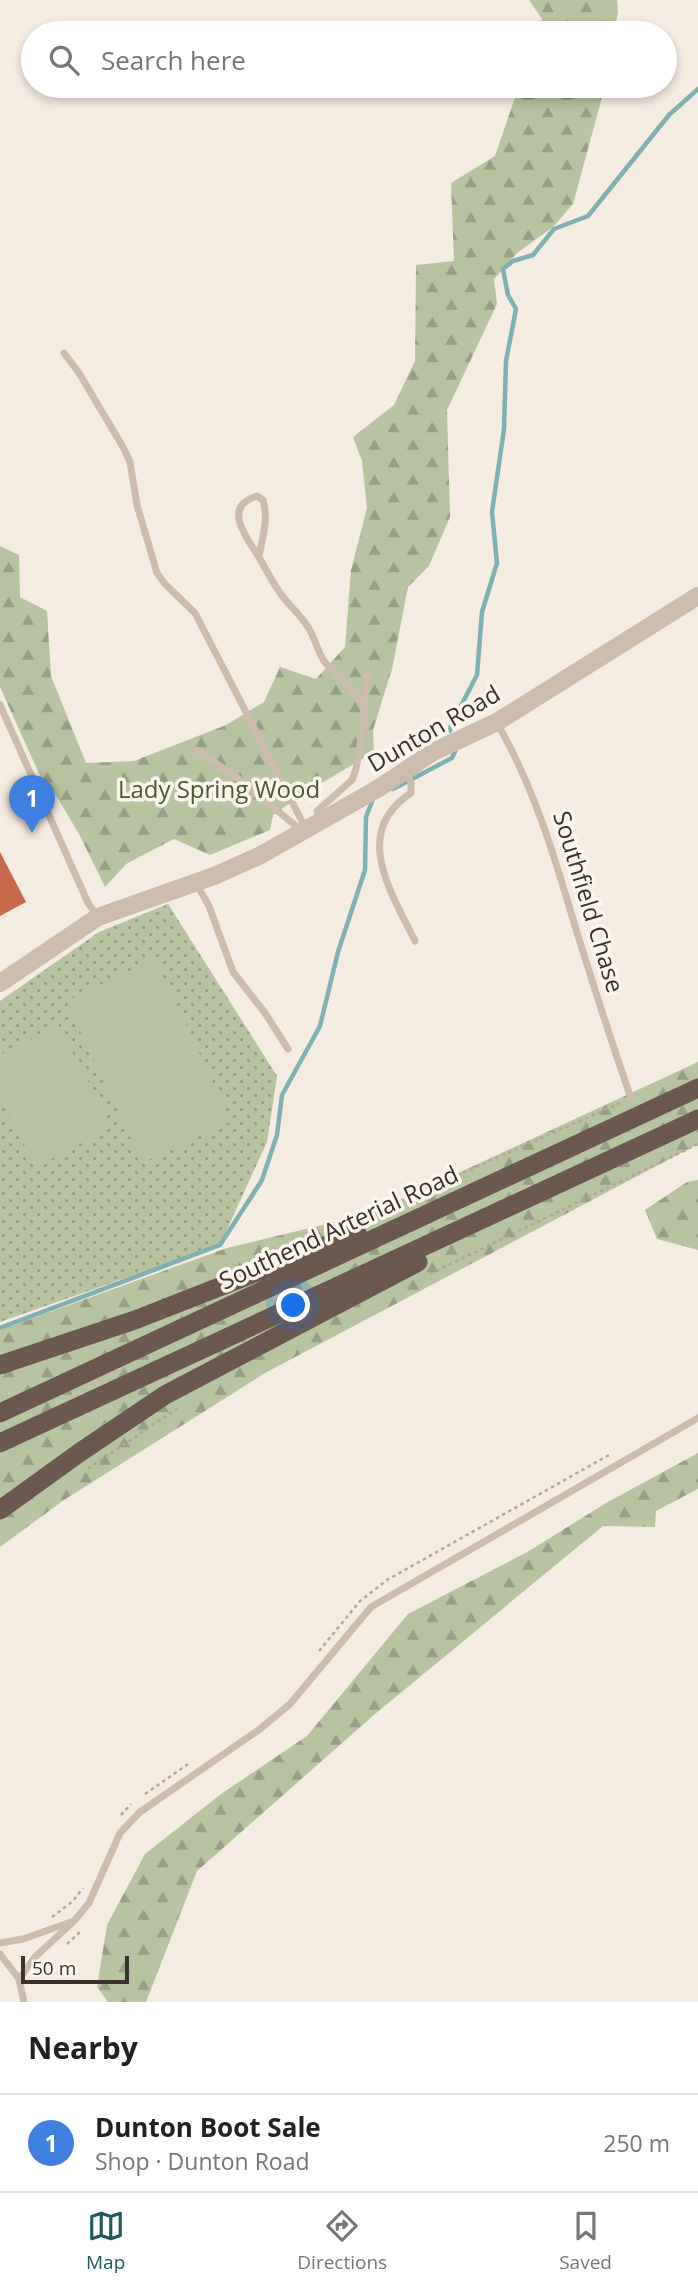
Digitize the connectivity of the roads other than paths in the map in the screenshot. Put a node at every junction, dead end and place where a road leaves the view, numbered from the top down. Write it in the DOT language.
graph roads {
  1 [pos="64,353"];
  2 [pos="259,557"];
  3 [pos="698,596"];
  4 [pos="367,673"];
  5 [pos="0,705"];
  6 [pos="364,709"];
  7 [pos="497,722"];
  8 [pos="196,750"];
  9 [pos="405,770"];
  10 [pos="310,827"];
  11 [pos="195,883"];
  12 [pos="98,918"];
  13 [pos="415,941"];
  14 [pos="0,983"];
  15 [pos="288,1049"];
  16 [pos="698,1088"];
  17 [pos="635,1107"];
  18 [pos="698,1119"];
  19 [pos="572,1177"];
  20 [pos="0,1365"];
  21 [pos="0,1413"];
  22 [pos="698,1418"];
  23 [pos="0,1443"];
  24 [pos="0,1510"];
  25 [pos="74,1921"];
  26 [pos="0,1943"];
  27 [pos="0,1954"];
  28 [pos="19,1979"];
  29 [pos="24,2001"];
  1 -- 10 [label="lane"];
  2 -- 2 [label="lane"];
  2 -- 6 [label="lane"];
  3 -- 7 [label="street, Dunton Road"];
  4 -- 6 [label="lane"];
  5 -- 12 [label="lane"];
  6 -- 10 [label="lane"];
  7 -- 9 [label="street, Dunton Road"];
  7 -- 17 [label="lane, Southfield Chase"];
  8 -- 10 [label="lane"];
  9 -- 10 [label="street, Dunton Road"];
  9 -- 13 [label="lane"];
  10 -- 11 [label="street, Dunton Road"];
  11 -- 12 [label="street, Dunton Road"];
  11 -- 15 [label="lane"];
  12 -- 14 [label="street, Dunton Road"];
  16 -- 17 [label="highway, Southend Arterial Road"];
  17 -- 20 [label="highway"];
  17 -- 21 [label="highway, Southend Arterial Road"];
  18 -- 19 [label="highway"];
  19 -- 23 [label="highway"];
  19 -- 24 [label="highway"];
  22 -- 25 [label="lane"];
  25 -- 26 [label="lane"];
  25 -- 28 [label="lane"];
  27 -- 28 [label="lane"];
  28 -- 29 [label="lane"];
}
